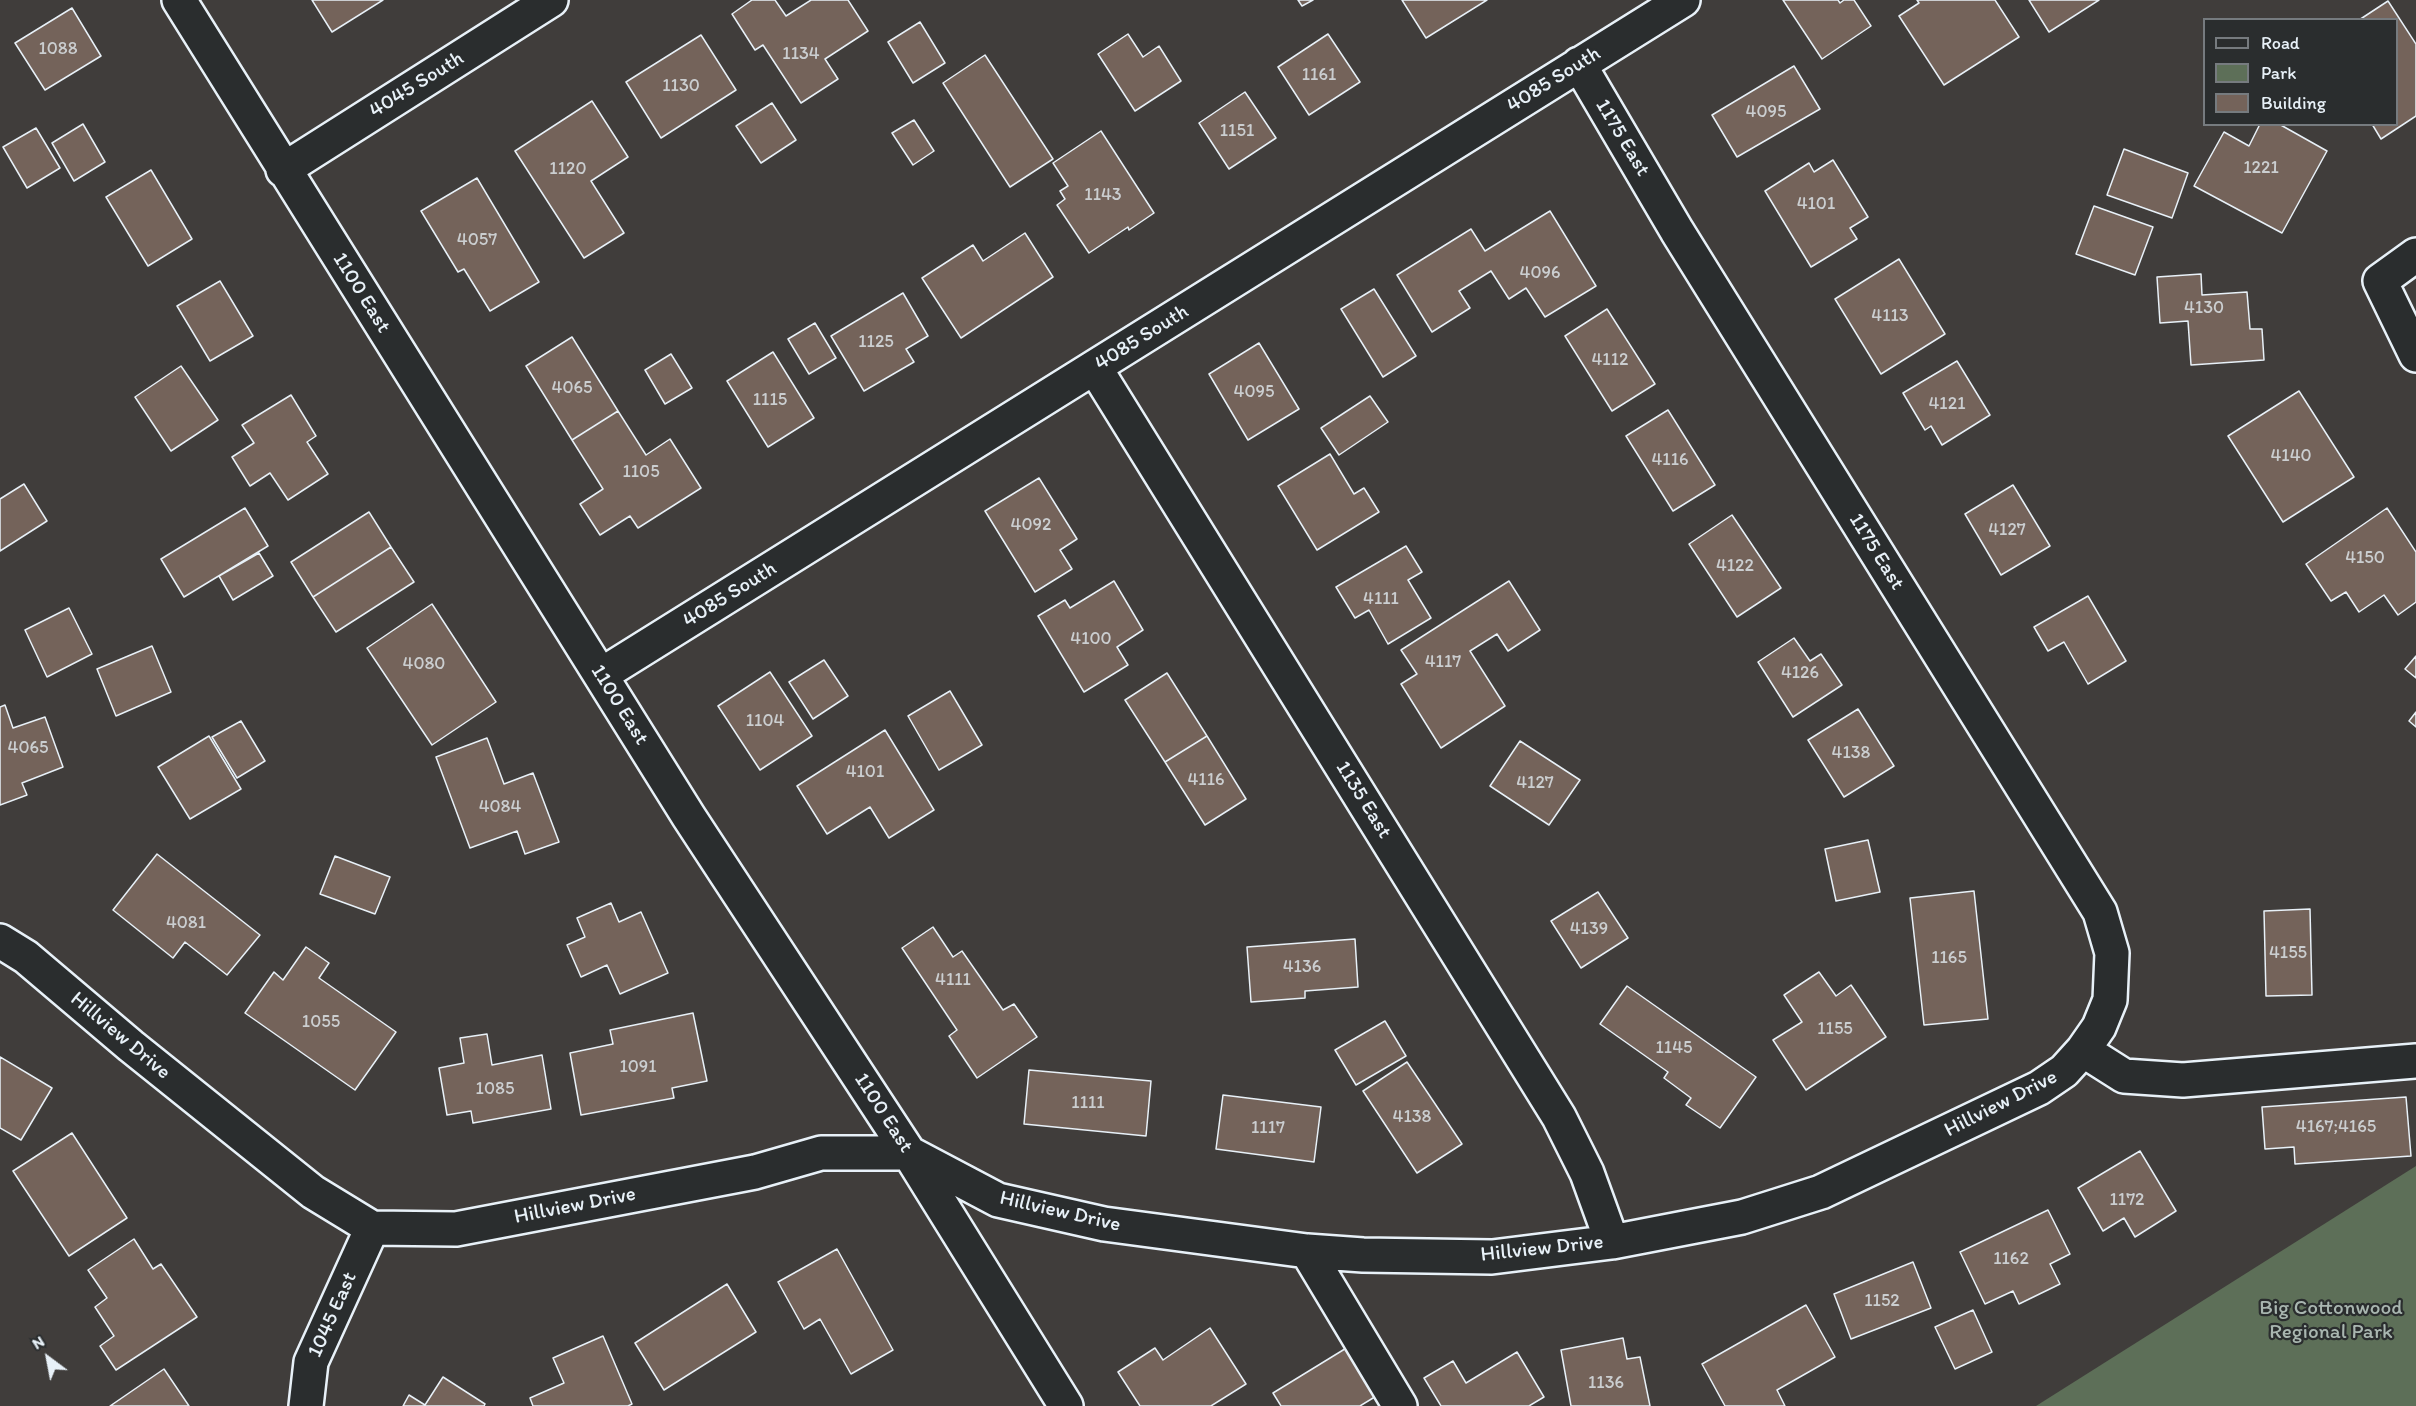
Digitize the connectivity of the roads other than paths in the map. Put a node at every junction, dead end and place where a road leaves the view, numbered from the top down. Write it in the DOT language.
graph roads {
  1 [pos="178,0"];
  2 [pos="551,0"];
  3 [pos="1683,0"];
  4 [pos="1579,64"];
  5 [pos="283,170"];
  6 [pos="2416,255"];
  7 [pos="2416,355"];
  8 [pos="1095,368"];
  9 [pos="601,675"];
  10 [pos="0,941"];
  11 [pos="2083,1050"];
  12 [pos="2416,1061"];
  13 [pos="909,1153"];
  14 [pos="372,1228"];
  15 [pos="1612,1242"];
  16 [pos="1307,1251"];
  17 [pos="306,1406"];
  18 [pos="1066,1406"];
  19 [pos="1400,1406"];
  1 -- 5 [label="street, 1100 East"];
  2 -- 5 [label="street, 4045 South"];
  3 -- 4 [label="street, 4085 South"];
  4 -- 8 [label="street, 4085 South"];
  4 -- 11 [label="street, 1175 East"];
  5 -- 9 [label="street, 1100 East"];
  6 -- 7 [label="street"];
  8 -- 9 [label="street, 4085 South"];
  8 -- 15 [label="street, 1135 East"];
  9 -- 13 [label="street, 1100 East"];
  10 -- 14 [label="street, Hillview Drive"];
  11 -- 12 [label="street"];
  11 -- 15 [label="street, Hillview Drive"];
  13 -- 14 [label="street, Hillview Drive"];
  13 -- 16 [label="street, Hillview Drive"];
  13 -- 18 [label="street, 1100 East"];
  14 -- 17 [label="street, 1045 East"];
  15 -- 16 [label="street, Hillview Drive"];
  16 -- 19 [label="street"];
}
